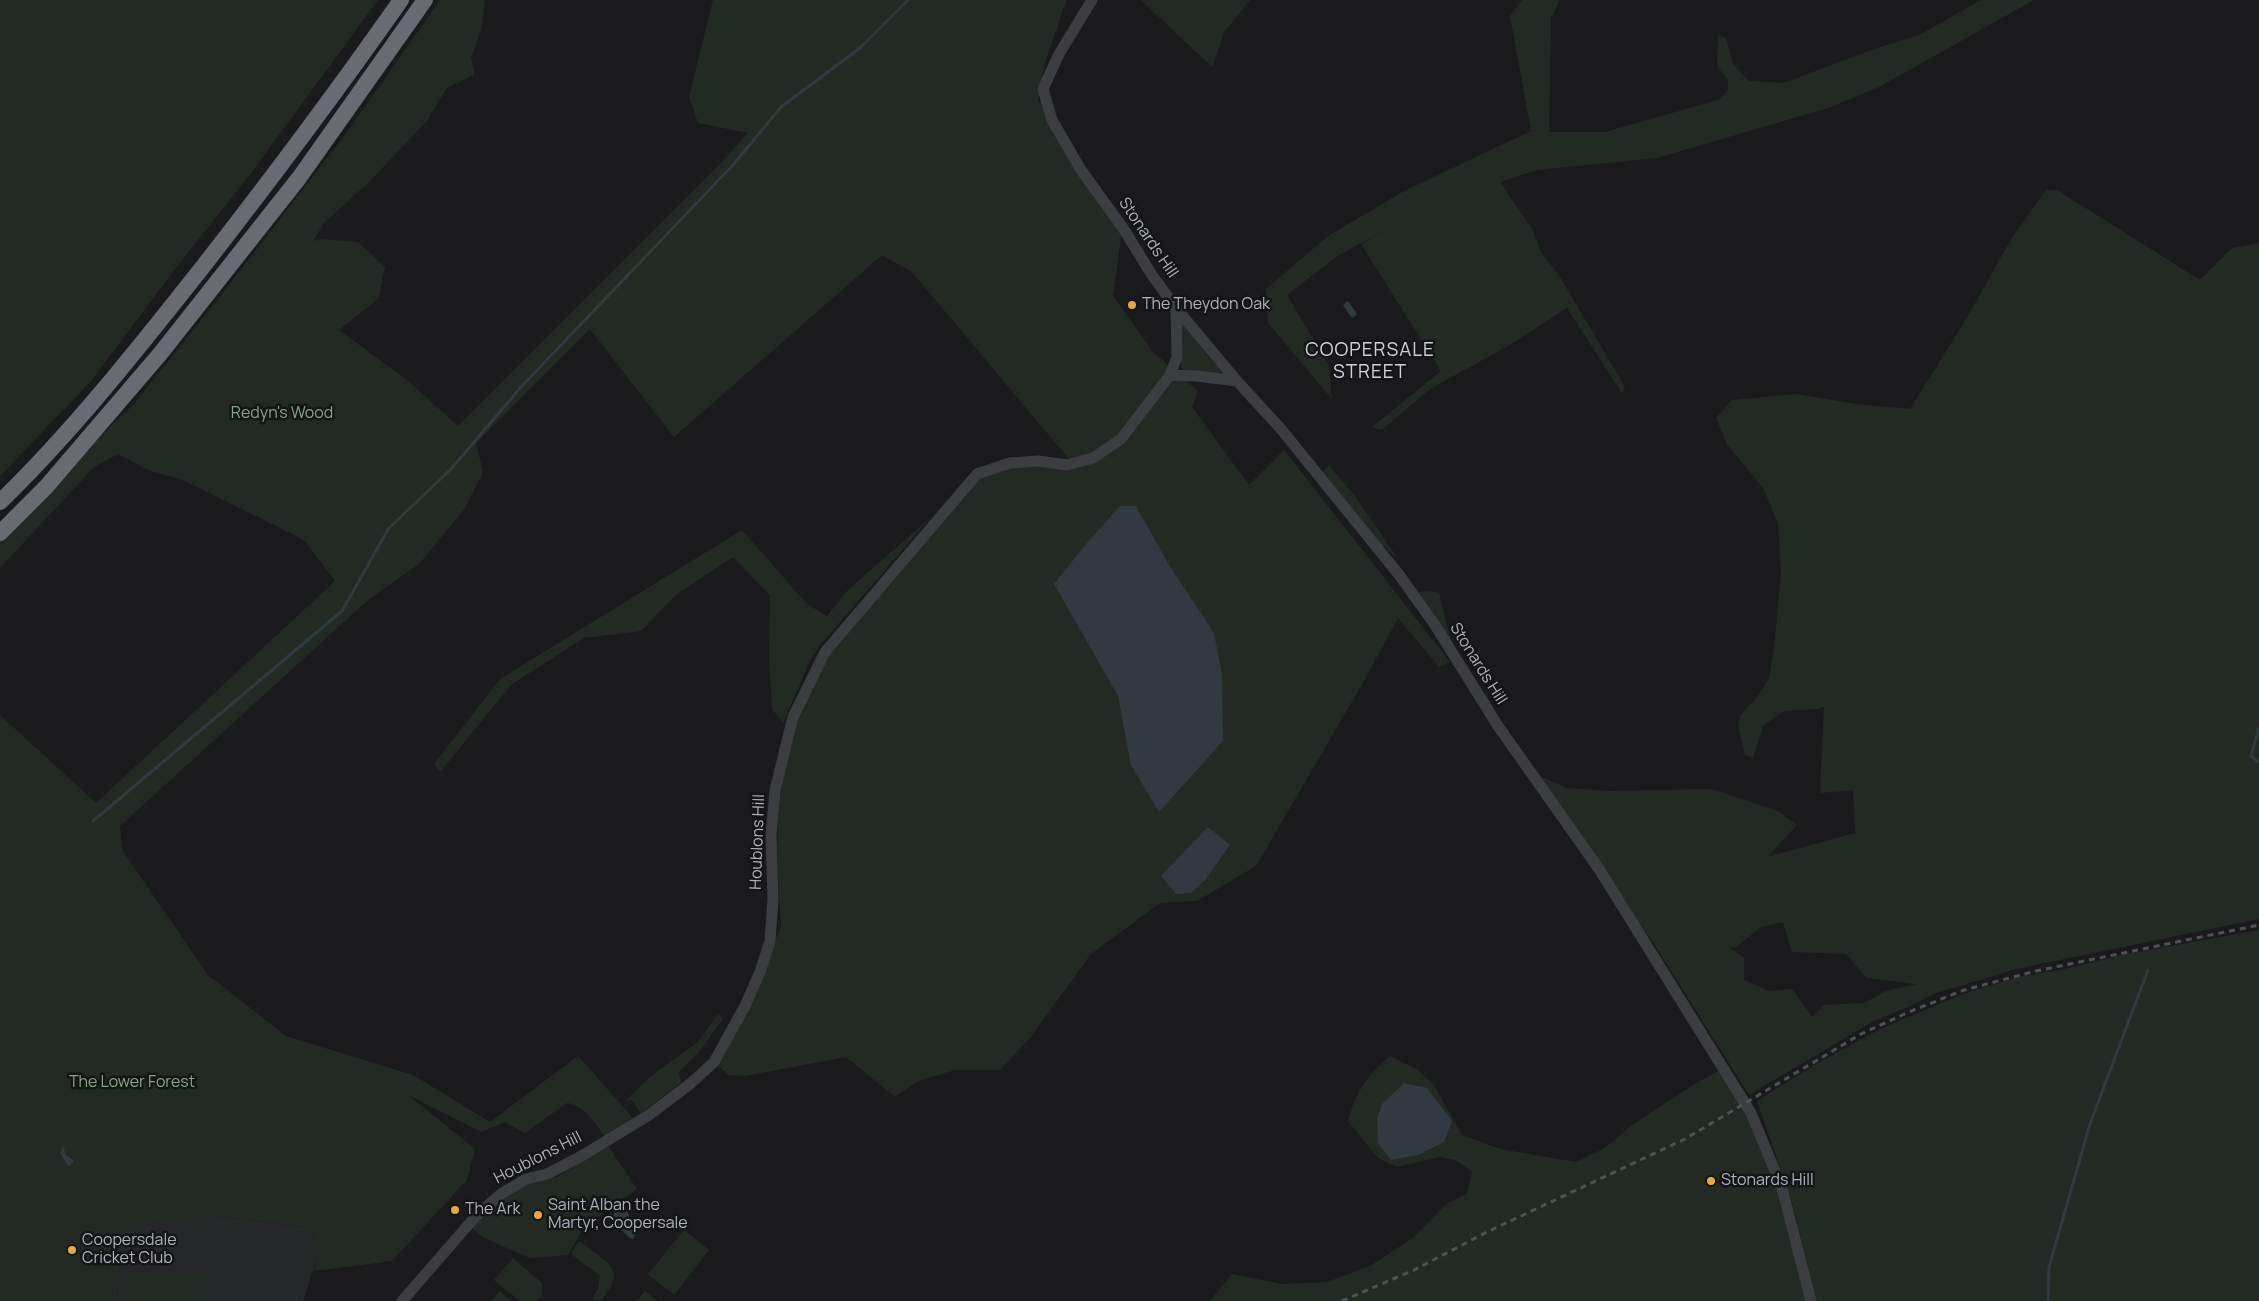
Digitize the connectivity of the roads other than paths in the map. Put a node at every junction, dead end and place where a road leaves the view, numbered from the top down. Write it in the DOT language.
graph roads {
  1 [pos="401,0"];
  2 [pos="425,0"];
  3 [pos="1092,0"];
  4 [pos="1176,308"];
  5 [pos="1170,375"];
  6 [pos="1237,381"];
  7 [pos="0,502"];
  8 [pos="0,533"];
  9 [pos="402,1301"];
  10 [pos="1811,1301"];
  1 -- 7 [label="highway"];
  2 -- 8 [label="highway"];
  3 -- 4 [label="street, Stonards Hill"];
  4 -- 5 [label="street, Houblons Hill"];
  4 -- 6 [label="street, Stonards Hill"];
  5 -- 6 [label="street"];
  5 -- 9 [label="street, Houblons Hill"];
  6 -- 10 [label="street, Stonards Hill"];
}
